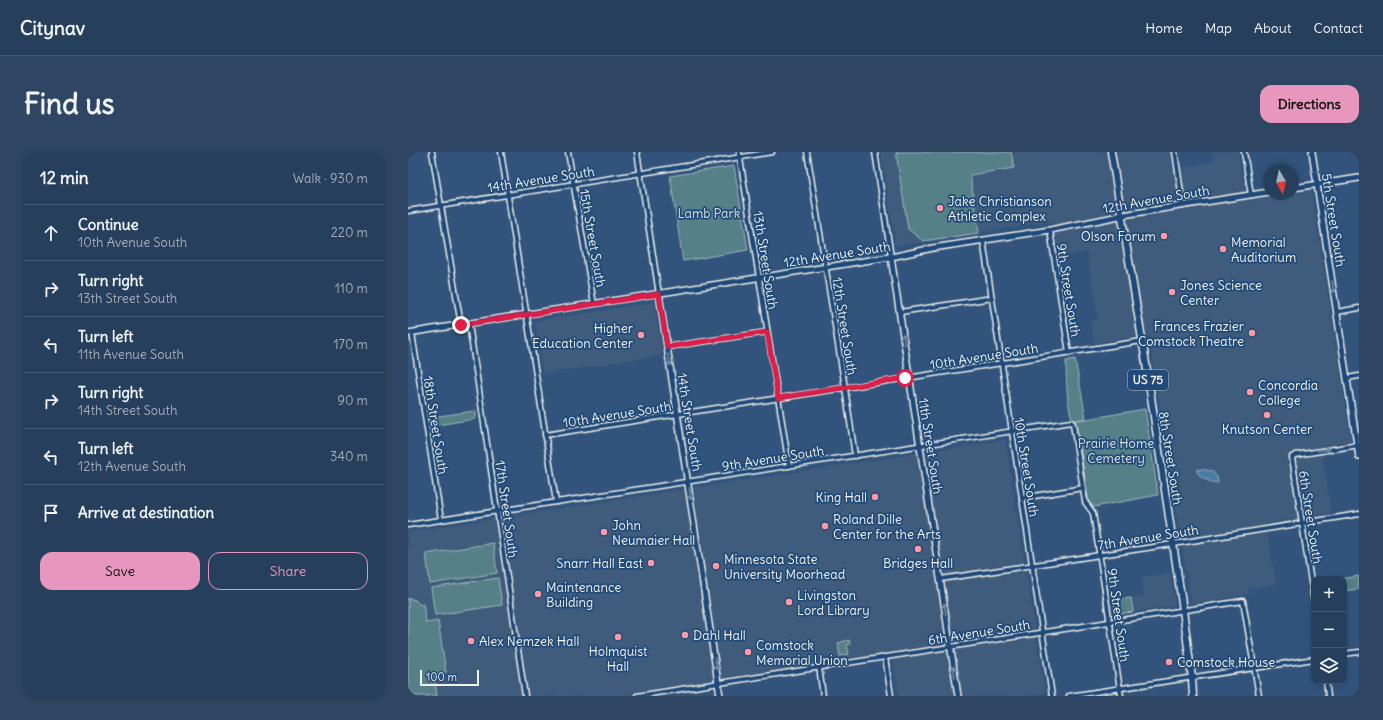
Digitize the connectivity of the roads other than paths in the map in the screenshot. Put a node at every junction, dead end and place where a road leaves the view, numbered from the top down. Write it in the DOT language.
graph roads {
  1 [pos="432,152"];
  2 [pos="501,152"];
  3 [pos="568,152"];
  4 [pos="637,152"];
  5 [pos="739,152"];
  6 [pos="772,152"];
  7 [pos="807,152"];
  8 [pos="875,152"];
  9 [pos="1112,152"];
  10 [pos="1175,152"];
  11 [pos="1244,152"];
  12 [pos="1312,152"];
  13 [pos="740,157"];
  14 [pos="640,173"];
  15 [pos="1359,178"];
  16 [pos="1317,184"];
  17 [pos="573,185"];
  18 [pos="1299,187"];
  19 [pos="1263,193"];
  20 [pos="508,195"];
  21 [pos="1251,195"];
  22 [pos="441,206"];
  23 [pos="1183,206"];
  24 [pos="408,211"];
  25 [pos="1122,216"];
  26 [pos="1050,230"];
  27 [pos="983,240"];
  28 [pos="892,257"];
  29 [pos="825,266"];
  30 [pos="759,278"];
  31 [pos="659,294"];
  32 [pos="992,298"];
  33 [pos="594,304"];
  34 [pos="1359,308"];
  35 [pos="900,312"];
  36 [pos="1337,312"];
  37 [pos="527,315"];
  38 [pos="469,324"];
  39 [pos="461,325"];
  40 [pos="767,332"];
  41 [pos="410,333"];
  42 [pos="1142,341"];
  43 [pos="667,347"];
  44 [pos="1069,353"];
  45 [pos="1002,363"];
  46 [pos="1359,376"];
  47 [pos="910,378"];
  48 [pos="1347,378"];
  49 [pos="845,388"];
  50 [pos="778,398"];
  51 [pos="678,414"];
  52 [pos="1071,422"];
  53 [pos="1012,431"];
  54 [pos="545,435"];
  55 [pos="920,445"];
  56 [pos="1358,445"];
  57 [pos="855,456"];
  58 [pos="1359,457"];
  59 [pos="789,466"];
  60 [pos="688,482"];
  61 [pos="1083,488"];
  62 [pos="1022,498"];
  63 [pos="556,502"];
  64 [pos="497,511"];
  65 [pos="1359,514"];
  66 [pos="441,520"];
  67 [pos="1302,522"];
  68 [pos="408,525"];
  69 [pos="1173,544"];
  70 [pos="1101,555"];
  71 [pos="1032,565"];
  72 [pos="941,579"];
  73 [pos="1311,582"];
  74 [pos="1183,610"];
  75 [pos="1110,622"];
  76 [pos="1043,633"];
  77 [pos="950,647"];
  78 [pos="1359,652"];
  79 [pos="1347,654"];
  80 [pos="885,657"];
  81 [pos="1311,660"];
  82 [pos="819,667"];
  83 [pos="1254,669"];
  84 [pos="1192,678"];
  85 [pos="718,682"];
  86 [pos="1326,684"];
  87 [pos="1120,688"];
  88 [pos="525,696"];
  89 [pos="637,696"];
  90 [pos="720,696"];
  91 [pos="823,696"];
  92 [pos="891,696"];
  93 [pos="958,696"];
  94 [pos="1052,696"];
  95 [pos="1069,696"];
  96 [pos="1121,696"];
  97 [pos="1193,696"];
  98 [pos="1259,696"];
  99 [pos="1328,696"];
  1 -- 22 [label="street"];
  2 -- 20 [label="street"];
  3 -- 17 [label="street, 15th Street South"];
  4 -- 14 [label="street, 14th Street South"];
  5 -- 13 [label="street, 13th Street South"];
  6 -- 13 [label="street, 14th Avenue South"];
  7 -- 29 [label="street, 12th Street South"];
  8 -- 28 [label="street, 11th Street South"];
  9 -- 25 [label="main road, 8th Street South / US 75"];
  10 -- 23 [label="street"];
  11 -- 21 [label="street"];
  12 -- 16 [label="street, 5th Street South"];
  13 -- 14 [label="street, 14th Avenue South"];
  13 -- 30 [label="street, 13th Street South"];
  14 -- 17 [label="street, 14th Avenue South"];
  14 -- 31 [label="street, 14th Street South"];
  15 -- 16 [label="street"];
  16 -- 18 [label="street"];
  16 -- 36 [label="street, 5th Street South, one-way"];
  17 -- 20 [label="street, 14th Avenue South"];
  17 -- 33 [label="street, 15th Street South"];
  19 -- 21 [label="street, 12th Avenue South"];
  20 -- 22 [label="street, 14th Avenue South"];
  20 -- 37 [label="street"];
  21 -- 23 [label="street, 12th Avenue South"];
  22 -- 24 [label="street, 14th Avenue South"];
  22 -- 39 [label="street"];
  23 -- 25 [label="street, 12th Avenue South"];
  25 -- 26 [label="street, 12th Avenue South"];
  25 -- 42 [label="main road, 8th Street South / US 75"];
  26 -- 27 [label="street, 12th Avenue South"];
  26 -- 44 [label="street, 9th Street South"];
  27 -- 28 [label="street, 12th Avenue South"];
  27 -- 32 [label="street, 10th Street South"];
  28 -- 29 [label="street, 12th Avenue South"];
  28 -- 35 [label="street, 11th Street South"];
  29 -- 30 [label="street, 12th Avenue South"];
  29 -- 49 [label="street, 12th Street South"];
  30 -- 31 [label="street, 12th Avenue South"];
  30 -- 40 [label="street, 13th Street South"];
  31 -- 33 [label="street, 12th Avenue South"];
  31 -- 43 [label="street, 14th Street South"];
  32 -- 35 [label="street"];
  32 -- 45 [label="street, 10th Street South"];
  33 -- 37 [label="street, 12th Avenue South"];
  34 -- 36 [label="street"];
  47 -- 35 [label="street, 11th Street South, one-way"];
  36 -- 48 [label="street, 5th Street South"];
  37 -- 38 [label="street, 12th Avenue South"];
  37 -- 54 [label="street"];
  38 -- 39 [label="street, 12th Avenue South"];
  38 -- 64 [label="street, 17th Street South"];
  39 -- 41 [label="street, 12th Avenue South"];
  40 -- 43 [label="street"];
  40 -- 50 [label="street, 13th Street South"];
  41 -- 66 [label="street, 18th Street South"];
  42 -- 44 [label="street, 10th Avenue South"];
  42 -- 69 [label="main road, 8th Street South / US 75"];
  43 -- 51 [label="street, 14th Street South, one-way"];
  44 -- 45 [label="street, 10th Avenue South"];
  45 -- 47 [label="street, 10th Avenue South"];
  45 -- 53 [label="street, 10th Street South"];
  46 -- 48 [label="street"];
  47 -- 49 [label="street, 10th Avenue South"];
  47 -- 55 [label="street, 11th Street South"];
  48 -- 56 [label="street, 5th Street South"];
  49 -- 50 [label="street, 10th Avenue South"];
  49 -- 57 [label="street, 12th Street South"];
  50 -- 51 [label="street, 10th Avenue South"];
  50 -- 59 [label="street, 13th Street South"];
  51 -- 54 [label="street, 10th Avenue South"];
  51 -- 60 [label="street, 14th Street South"];
  52 -- 53 [label="street, 9th Avenue South"];
  52 -- 61 [label="street, 9th Street South"];
  53 -- 55 [label="street, 9th Avenue South"];
  53 -- 62 [label="street, 10th Street South"];
  54 -- 63 [label="street"];
  55 -- 57 [label="street, 9th Avenue South"];
  55 -- 72 [label="street, 11th Street South"];
  56 -- 58 [label="street, 5th Street South"];
  67 -- 56 [label="street, 6th Street South, one-way"];
  57 -- 59 [label="street, 9th Avenue South"];
  59 -- 60 [label="street, 9th Avenue South"];
  60 -- 63 [label="street, 9th Avenue South"];
  60 -- 85 [label="street, 14th Street South, one-way"];
  61 -- 62 [label="street"];
  61 -- 70 [label="street, 9th Street South"];
  62 -- 71 [label="street, 10th Street South"];
  63 -- 64 [label="street, 9th Avenue South"];
  64 -- 66 [label="street, 9th Avenue South"];
  64 -- 88 [label="street, 17th Street South"];
  65 -- 67 [label="street, 7th Avenue South"];
  66 -- 68 [label="street, 9th Avenue South"];
  67 -- 69 [label="street, 7th Avenue South"];
  67 -- 73 [label="street, 6th Street South"];
  69 -- 70 [label="street, 7th Avenue South"];
  69 -- 74 [label="main road, 8th Street South / US 75"];
  70 -- 71 [label="street, 7th Avenue South"];
  70 -- 75 [label="street, 9th Street South"];
  71 -- 72 [label="street, 7th Avenue South"];
  71 -- 76 [label="street, 10th Street South"];
  77 -- 72 [label="street, 11th Street South, one-way"];
  74 -- 75 [label="street, 6th Avenue South"];
  74 -- 83 [label="street, 6th Avenue South"];
  74 -- 84 [label="main road, 8th Street South / US 75"];
  75 -- 76 [label="street, 6th Avenue South"];
  75 -- 87 [label="street, 9th Street South"];
  76 -- 77 [label="street, 6th Avenue South"];
  76 -- 94 [label="street, 10th Street South"];
  77 -- 80 [label="street, 6th Avenue South"];
  93 -- 77 [label="street, 11th Street South, one-way"];
  78 -- 79 [label="street"];
  80 -- 82 [label="street, 6th Avenue South"];
  80 -- 92 [label="street"];
  81 -- 83 [label="street"];
  82 -- 85 [label="street, 6th Avenue South"];
  82 -- 91 [label="street"];
  83 -- 84 [label="street"];
  83 -- 98 [label="street"];
  84 -- 87 [label="street"];
  84 -- 97 [label="main road, 8th Street South / US 75"];
  85 -- 89 [label="street, 6th Avenue South"];
  85 -- 90 [label="street, 14th Street South"];
  86 -- 99 [label="street"];
  87 -- 95 [label="street"];
  87 -- 96 [label="street, 9th Street South"];
}
